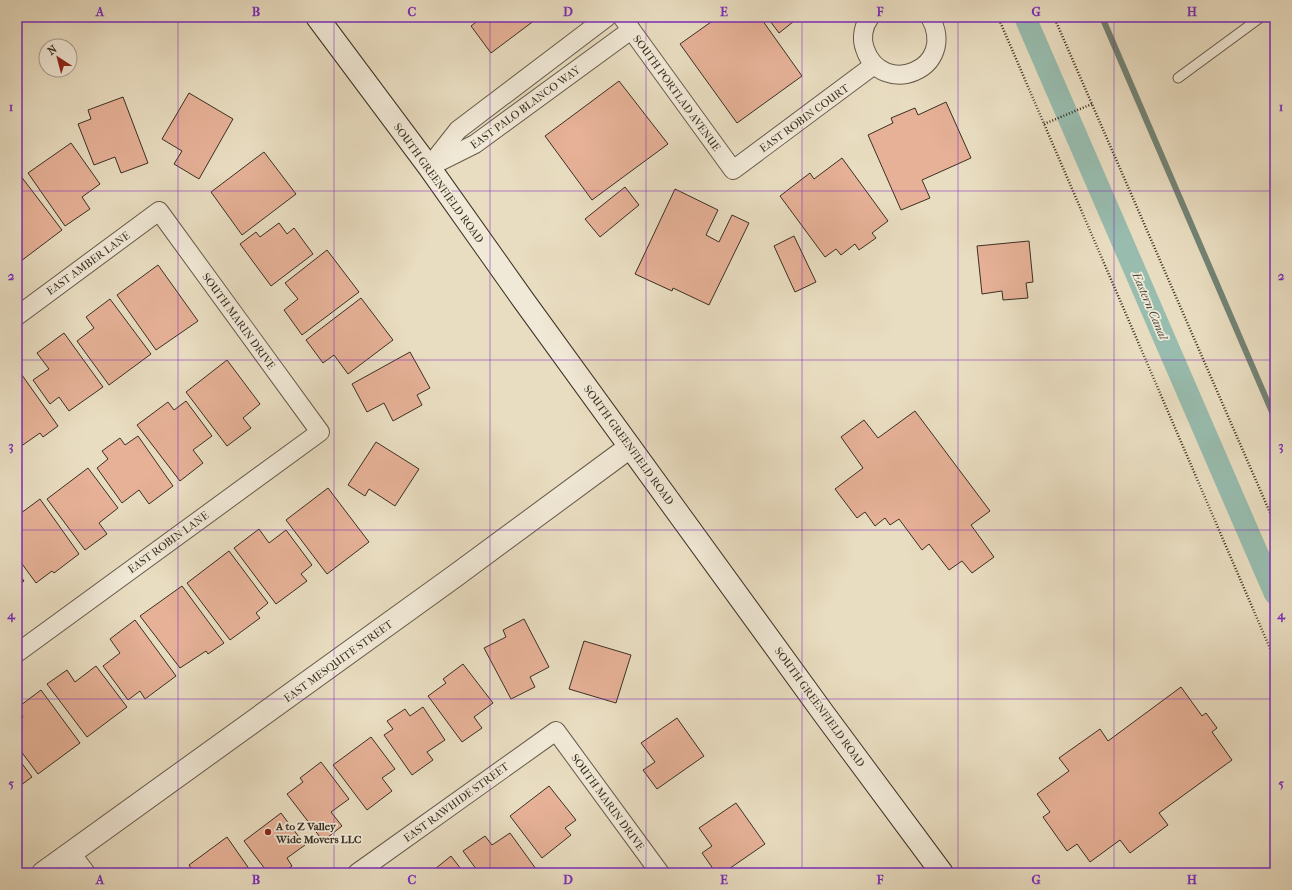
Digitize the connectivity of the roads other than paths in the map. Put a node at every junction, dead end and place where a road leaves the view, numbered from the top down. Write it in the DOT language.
graph roads {
  1 [pos="317,17"];
  2 [pos="607,17"];
  3 [pos="870,17"];
  4 [pos="930,17"];
  5 [pos="1261,17"];
  6 [pos="626,23"];
  7 [pos="874,65"];
  8 [pos="1178,78"];
  9 [pos="504,95"];
  10 [pos="518,114"];
  11 [pos="428,167"];
  12 [pos="733,170"];
  13 [pos="159,211"];
  14 [pos="17,316"];
  15 [pos="320,432"];
  16 [pos="630,447"];
  17 [pos="17,653"];
  18 [pos="556,732"];
  19 [pos="71,853"];
  20 [pos="43,873"];
  21 [pos="86,873"];
  22 [pos="357,873"];
  23 [pos="660,873"];
  24 [pos="942,873"];
  1 -- 11 [label="main road, SOUTH GREENFIELD ROAD"];
  2 -- 9 [label="street, EAST PALO BLANCO WAY"];
  3 -- 7 [label="street"];
  4 -- 7 [label="street"];
  5 -- 8 [label="lane"];
  6 -- 10 [label="street, EAST PALO BLANCO WAY"];
  6 -- 12 [label="street, SOUTH PORTLAD AVENUE"];
  7 -- 12 [label="street, EAST ROBIN COURT"];
  9 -- 10 [label="street"];
  9 -- 11 [label="street, EAST PALO BLANCO WAY"];
  10 -- 11 [label="street, EAST PALO BLANCO WAY"];
  11 -- 16 [label="main road, SOUTH GREENFIELD ROAD"];
  13 -- 14 [label="street, EAST AMBER LANE"];
  13 -- 15 [label="street, SOUTH MARIN DRIVE"];
  15 -- 17 [label="street, EAST ROBIN LANE"];
  16 -- 19 [label="main road, EAST MESQUITE STREET"];
  16 -- 24 [label="main road, SOUTH GREENFIELD ROAD"];
  18 -- 22 [label="street, EAST RAWHIDE STREET"];
  18 -- 23 [label="street, SOUTH MARIN DRIVE"];
  19 -- 20 [label="main road, EAST MESQUITE STREET"];
  19 -- 21 [label="street"];
}
